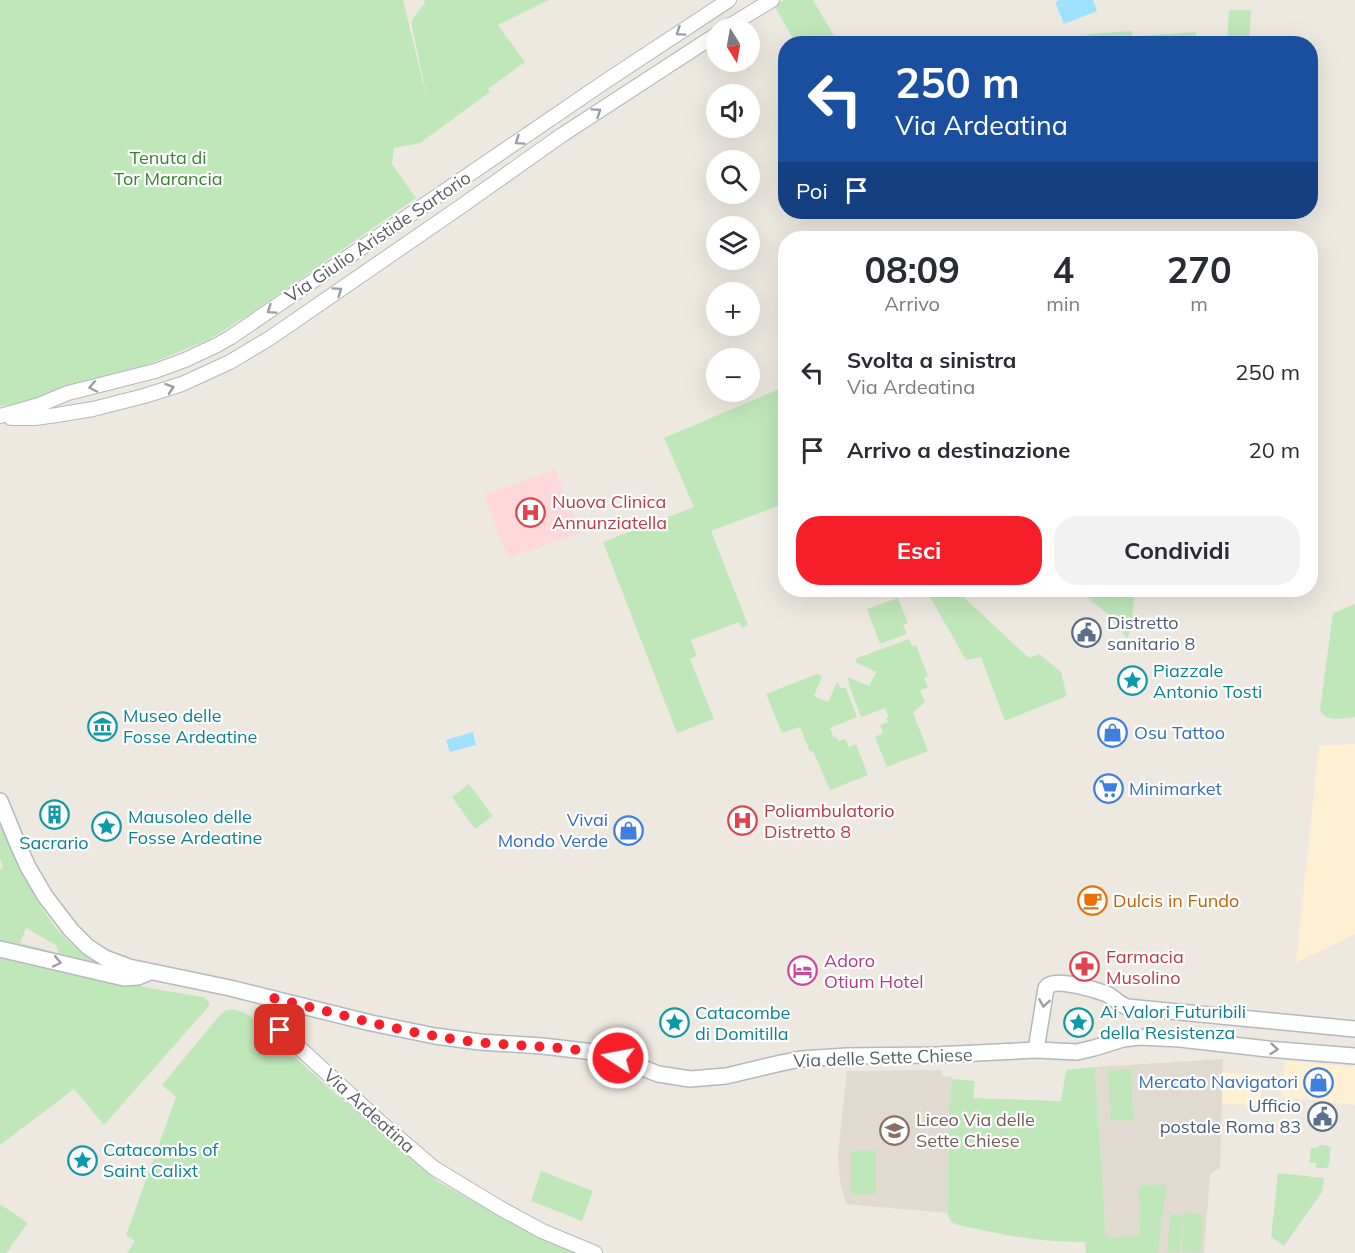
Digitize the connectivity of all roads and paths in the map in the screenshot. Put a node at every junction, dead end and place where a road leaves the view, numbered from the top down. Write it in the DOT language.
graph roads {
  1 [pos="729,0"];
  2 [pos="769,2"];
  3 [pos="743,18"];
  4 [pos="706,41"];
  5 [pos="0,416"];
  6 [pos="0,801"];
  7 [pos="0,949"];
  8 [pos="151,972"];
  9 [pos="273,998"];
  10 [pos="1355,1029"];
  11 [pos="1036,1050"];
  12 [pos="1355,1056"];
  13 [pos="595,1253"];
  1 -- 5 [label="street, Via Giulio Aristide Sartorio, one-way"];
  2 -- 3 [label="street"];
  5 -- 4 [label="street, Via Giulio Aristide Sartorio, one-way"];
  6 -- 8 [label="main road"];
  7 -- 8 [label="main road, one-way"];
  8 -- 9 [label="main road"];
  9 -- 11 [label="main road, Via delle Sette Chiese"];
  9 -- 13 [label="street, Via Ardeatina"];
  10 -- 11 [label="main road, one-way"];
  11 -- 12 [label="main road, Via delle Sette Chiese, one-way"];
}
